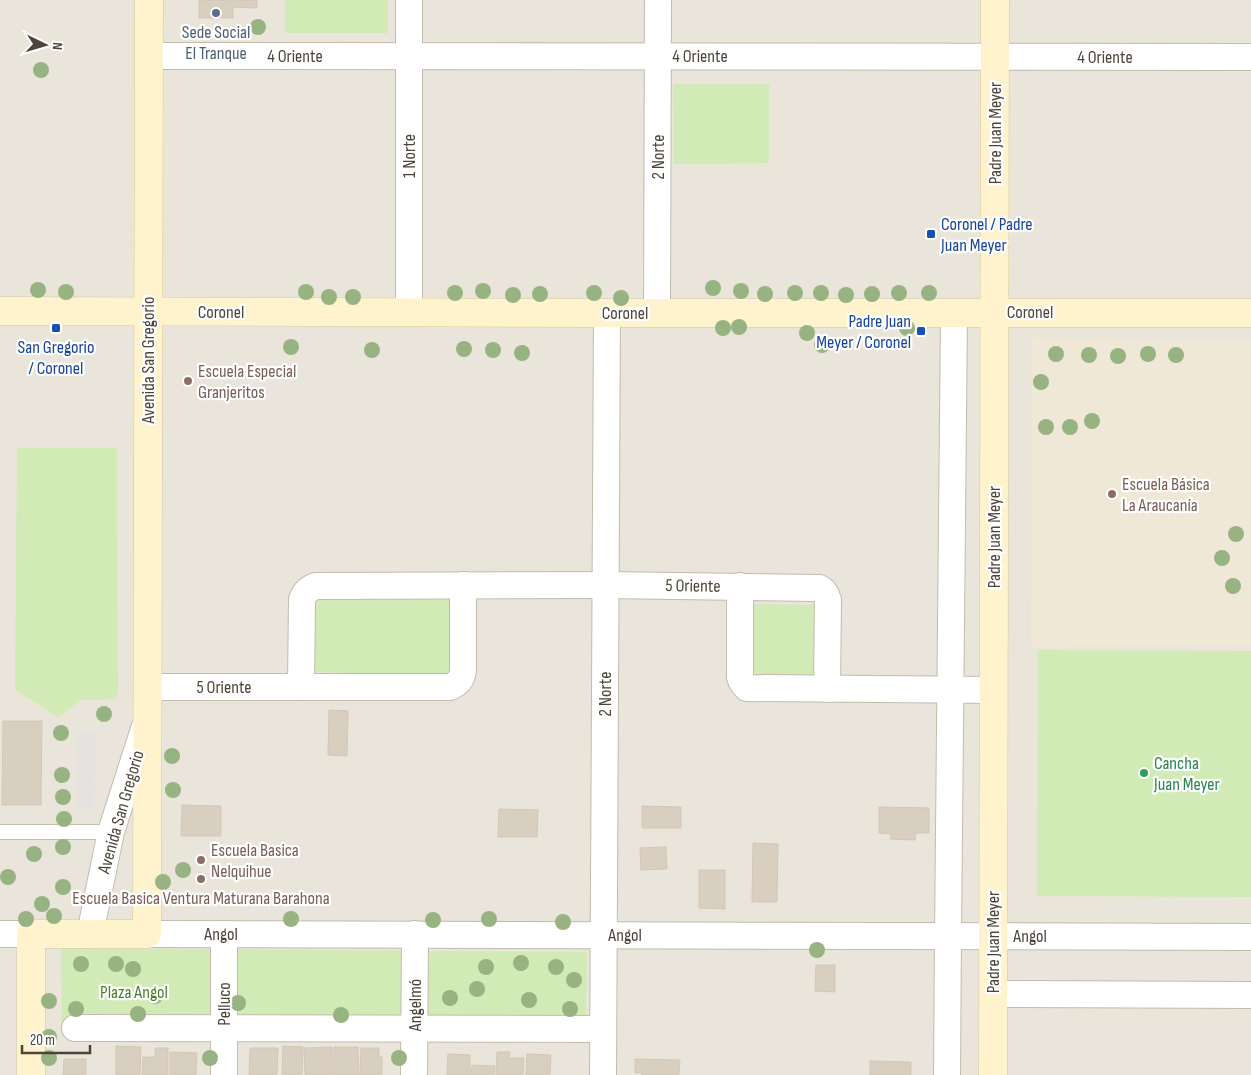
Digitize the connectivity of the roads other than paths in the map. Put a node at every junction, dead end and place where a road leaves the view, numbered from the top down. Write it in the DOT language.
graph roads {
  1 [pos="149,0"];
  2 [pos="409,0"];
  3 [pos="658,0"];
  4 [pos="995,0"];
  5 [pos="149,56"];
  6 [pos="409,56"];
  7 [pos="658,56"];
  8 [pos="995,56"];
  9 [pos="1251,58"];
  10 [pos="0,311"];
  11 [pos="148,312"];
  12 [pos="995,312"];
  13 [pos="409,313"];
  14 [pos="607,313"];
  15 [pos="657,313"];
  16 [pos="954,313"];
  17 [pos="1251,313"];
  18 [pos="463,585"];
  19 [pos="606,585"];
  20 [pos="740,586"];
  21 [pos="148,687"];
  22 [pos="300,687"];
  23 [pos="828,689"];
  24 [pos="950,690"];
  25 [pos="994,690"];
  26 [pos="148,719"];
  27 [pos="0,832"];
  28 [pos="111,832"];
  29 [pos="147,833"];
  30 [pos="0,934"];
  31 [pos="31,934"];
  32 [pos="92,934"];
  33 [pos="147,934"];
  34 [pos="224,934"];
  35 [pos="415,934"];
  36 [pos="604,935"];
  37 [pos="948,936"];
  38 [pos="993,936"];
  39 [pos="1251,936"];
  40 [pos="993,994"];
  41 [pos="1251,995"];
  42 [pos="75,1028"];
  43 [pos="224,1028"];
  44 [pos="414,1029"];
  45 [pos="604,1030"];
  46 [pos="31,1075"];
  47 [pos="224,1075"];
  48 [pos="414,1075"];
  49 [pos="603,1075"];
  50 [pos="947,1075"];
  51 [pos="993,1075"];
  1 -- 5 [label="street, Avenida San Gregorio"];
  2 -- 6 [label="street, 1 Norte"];
  3 -- 7 [label="street, 2 Norte"];
  4 -- 8 [label="street, Padre Juan Meyer"];
  5 -- 6 [label="street, 4 Oriente"];
  5 -- 11 [label="street, Avenida San Gregorio"];
  6 -- 7 [label="street, 4 Oriente"];
  6 -- 13 [label="street, 1 Norte"];
  7 -- 8 [label="street, 4 Oriente"];
  7 -- 15 [label="street, 2 Norte"];
  8 -- 9 [label="street, 4 Oriente"];
  8 -- 12 [label="street, Padre Juan Meyer"];
  10 -- 11 [label="street, Coronel"];
  11 -- 13 [label="street, Coronel"];
  11 -- 21 [label="street, Avenida San Gregorio"];
  12 -- 16 [label="street, Coronel"];
  12 -- 17 [label="street, Coronel"];
  12 -- 25 [label="street, Padre Juan Meyer"];
  13 -- 14 [label="street, Coronel"];
  14 -- 15 [label="street, Coronel"];
  14 -- 19 [label="street, 2 Norte"];
  15 -- 16 [label="street, Coronel"];
  16 -- 24 [label="street"];
  18 -- 19 [label="street, 5 Oriente"];
  18 -- 22 [label="street, 5 Oriente"];
  18 -- 22 [label="street, 5 Oriente"];
  19 -- 20 [label="street, 5 Oriente"];
  19 -- 36 [label="street, 2 Norte"];
  20 -- 23 [label="street, 5 Oriente"];
  20 -- 23 [label="street"];
  21 -- 22 [label="street, 5 Oriente"];
  21 -- 26 [label="street, Avenida San Gregorio"];
  23 -- 24 [label="street"];
  24 -- 25 [label="street"];
  24 -- 37 [label="street"];
  25 -- 38 [label="street, Padre Juan Meyer"];
  26 -- 28 [label="street, Avenida San Gregorio"];
  26 -- 29 [label="street, Avenida San Gregorio"];
  27 -- 28 [label="lane"];
  28 -- 29 [label="street"];
  28 -- 32 [label="street, Avenida San Gregorio"];
  29 -- 33 [label="street, Avenida San Gregorio"];
  30 -- 31 [label="street, Angol"];
  31 -- 32 [label="street, Angol"];
  31 -- 46 [label="street"];
  32 -- 33 [label="street, Angol"];
  33 -- 34 [label="street, Angol"];
  34 -- 35 [label="street, Angol"];
  34 -- 43 [label="street, Pelluco"];
  35 -- 36 [label="street, Angol"];
  35 -- 44 [label="street, Angelmó"];
  36 -- 37 [label="street, Angol"];
  36 -- 45 [label="street, 2 Norte"];
  37 -- 38 [label="street, Angol"];
  37 -- 50 [label="street"];
  38 -- 39 [label="street, Angol"];
  38 -- 40 [label="street, Padre Juan Meyer"];
  40 -- 41 [label="street"];
  40 -- 51 [label="street, Padre Juan Meyer"];
  42 -- 43 [label="street"];
  43 -- 44 [label="street"];
  43 -- 47 [label="street, Pelluco"];
  44 -- 45 [label="street"];
  44 -- 48 [label="street, Angelmó"];
  45 -- 49 [label="street, 2 Norte"];
}
